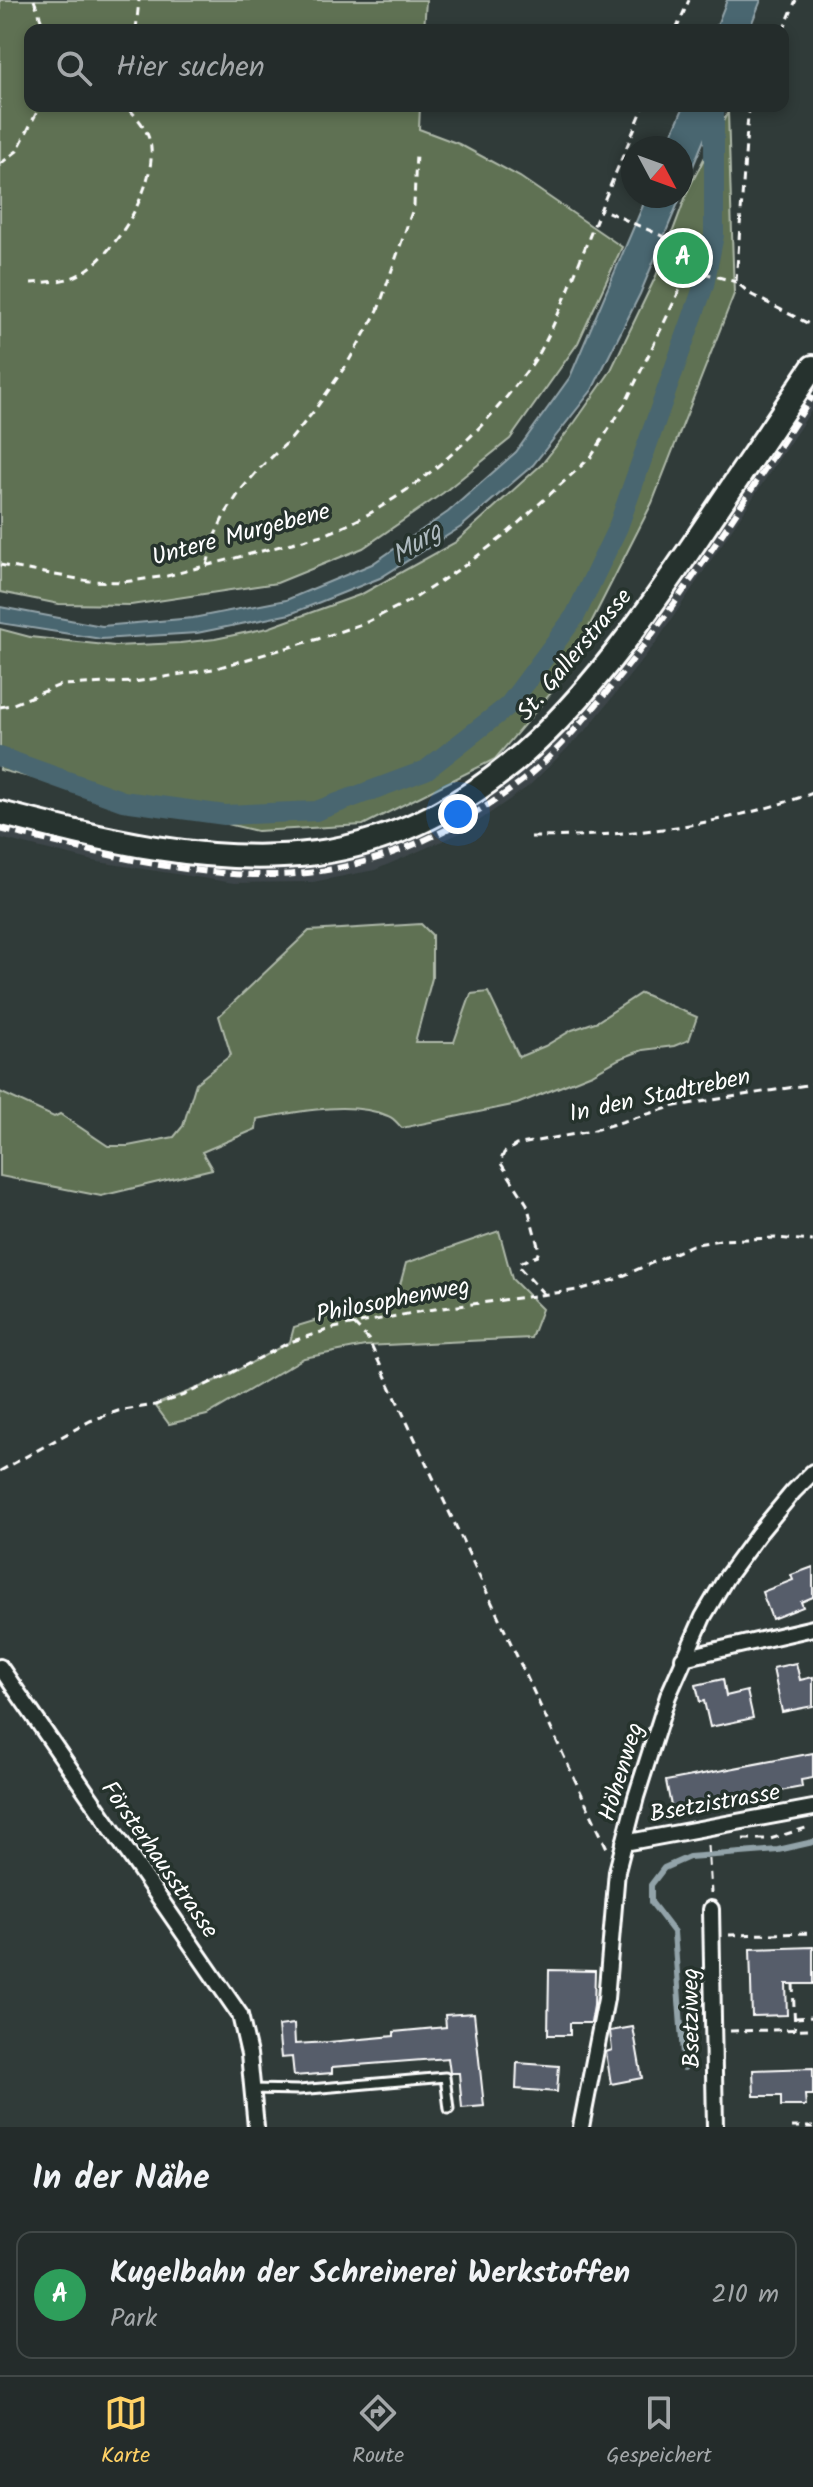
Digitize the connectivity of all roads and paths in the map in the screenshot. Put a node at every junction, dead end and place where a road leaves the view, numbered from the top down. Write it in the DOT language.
graph roads {
  1 [pos="34,0"];
  2 [pos="139,0"];
  3 [pos="689,0"];
  4 [pos="796,0"];
  5 [pos="42,24"];
  6 [pos="137,24"];
  7 [pos="679,24"];
  8 [pos="786,24"];
  9 [pos="37,112"];
  10 [pos="131,112"];
  11 [pos="641,112"];
  12 [pos="749,112"];
  13 [pos="416,152"];
  14 [pos="0,164"];
  15 [pos="601,209"];
  16 [pos="690,269"];
  17 [pos="736,282"];
  18 [pos="31,283"];
  19 [pos="813,326"];
  20 [pos="813,367"];
  21 [pos="0,565"];
  22 [pos="207,565"];
  23 [pos="0,707"];
  24 [pos="813,793"];
  25 [pos="0,813"];
  26 [pos="531,837"];
  27 [pos="813,1084"];
  28 [pos="813,1241"];
  29 [pos="544,1294"];
  30 [pos="354,1324"];
  31 [pos="0,1471"];
  32 [pos="813,1472"];
  33 [pos="813,1628"];
  34 [pos="683,1658"];
  35 [pos="0,1667"];
  36 [pos="813,1808"];
  37 [pos="624,1843"];
  38 [pos="708,1847"];
  39 [pos="617,1871"];
  40 [pos="711,1909"];
  41 [pos="813,1933"];
  42 [pos="713,1935"];
  43 [pos="793,1984"];
  44 [pos="813,2017"];
  45 [pos="795,2018"];
  46 [pos="813,2029"];
  47 [pos="795,2030"];
  48 [pos="714,2032"];
  49 [pos="252,2089"];
  50 [pos="449,2109"];
  51 [pos="256,2127"];
  52 [pos="581,2127"];
  53 [pos="715,2127"];
  54 [pos="792,2127"];
  55 [pos="813,2127"];
  1 -- 5 [label="path"];
  2 -- 6 [label="path"];
  3 -- 7 [label="path"];
  4 -- 8 [label="path"];
  9 -- 14 [label="path"];
  10 -- 18 [label="path"];
  11 -- 15 [label="path, Untere Murgebene"];
  12 -- 17 [label="path"];
  13 -- 22 [label="path"];
  15 -- 16 [label="path"];
  15 -- 22 [label="path, Untere Murgebene"];
  16 -- 17 [label="path"];
  16 -- 23 [label="path"];
  17 -- 19 [label="path"];
  20 -- 25 [label="main road, St. Gallerstrasse"];
  21 -- 22 [label="path, Untere Murgebene"];
  24 -- 26 [label="path"];
  27 -- 29 [label="path, In den Stadtreben"];
  28 -- 29 [label="path, Philosophenweg"];
  29 -- 30 [label="path, Philosophenweg"];
  30 -- 31 [label="path, Philosophenweg"];
  30 -- 39 [label="path"];
  32 -- 34 [label="street, Höhenweg"];
  33 -- 34 [label="street"];
  34 -- 37 [label="street, Höhenweg"];
  35 -- 49 [label="street, Försterhausstrasse"];
  36 -- 37 [label="street, Bsetzistrasse"];
  37 -- 39 [label="street, Höhenweg"];
  38 -- 40 [label="path"];
  39 -- 52 [label="street, Höhenweg"];
  40 -- 42 [label="street, Bsetziweg"];
  41 -- 42 [label="path"];
  42 -- 48 [label="street, Bsetziweg"];
  43 -- 45 [label="path"];
  44 -- 45 [label="path"];
  45 -- 47 [label="path"];
  46 -- 47 [label="path"];
  47 -- 48 [label="path"];
  48 -- 53 [label="street, Bsetziweg"];
  49 -- 50 [label="lane"];
  49 -- 51 [label="street, Försterhausstrasse"];
  54 -- 55 [label="path"];
}
